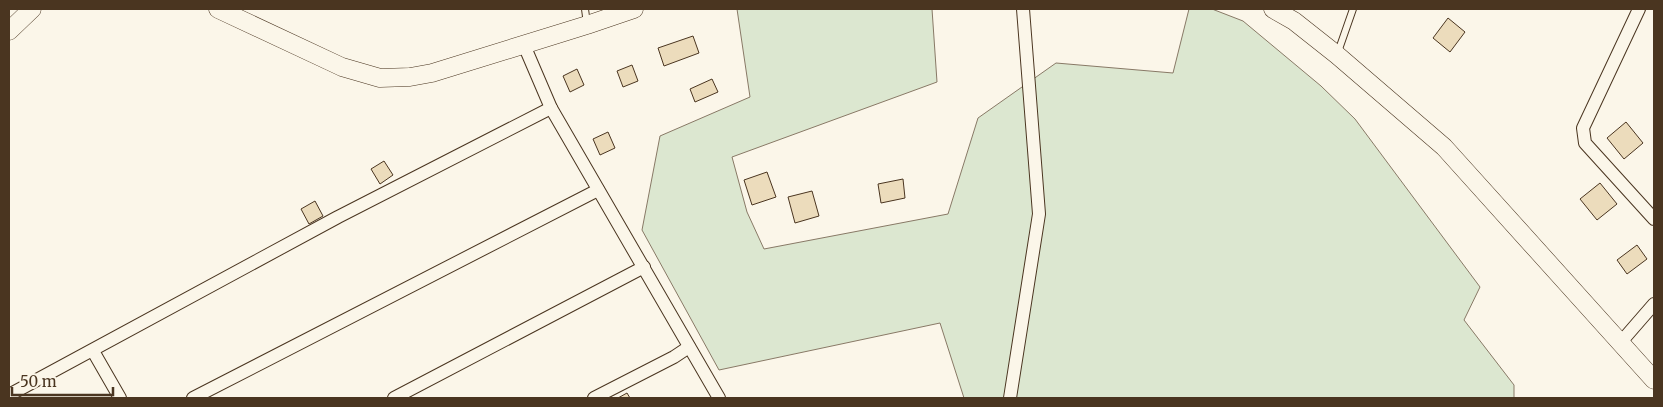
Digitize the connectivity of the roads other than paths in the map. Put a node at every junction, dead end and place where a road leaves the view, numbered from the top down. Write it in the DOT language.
graph roads {
  1 [pos="32,9"];
  2 [pos="218,9"];
  3 [pos="634,9"];
  4 [pos="1023,9"];
  5 [pos="1273,9"];
  6 [pos="1353,9"];
  7 [pos="1639,9"];
  8 [pos="586,17"];
  9 [pos="9,31"];
  10 [pos="524,45"];
  11 [pos="1337,55"];
  12 [pos="551,108"];
  13 [pos="598,190"];
  14 [pos="1654,219"];
  15 [pos="644,268"];
  16 [pos="1654,304"];
  17 [pos="1621,342"];
  18 [pos="690,346"];
  19 [pos="92,351"];
  20 [pos="1654,380"];
  21 [pos="9,395"];
  22 [pos="120,398"];
  23 [pos="193,398"];
  24 [pos="394,398"];
  25 [pos="594,398"];
  26 [pos="720,398"];
  27 [pos="1010,398"];
  1 -- 9 [label="main road"];
  2 -- 10 [label="main road"];
  3 -- 8 [label="main road"];
  4 -- 27 [label="street"];
  5 -- 11 [label="main road"];
  6 -- 11 [label="lane"];
  7 -- 14 [label="street"];
  8 -- 10 [label="main road"];
  10 -- 12 [label="street"];
  11 -- 17 [label="main road"];
  12 -- 13 [label="street"];
  12 -- 19 [label="street"];
  13 -- 15 [label="street"];
  13 -- 23 [label="street"];
  15 -- 18 [label="street"];
  15 -- 24 [label="street"];
  16 -- 17 [label="street"];
  17 -- 20 [label="main road"];
  18 -- 25 [label="street"];
  18 -- 26 [label="street"];
  19 -- 21 [label="street"];
  19 -- 22 [label="street"];
}
